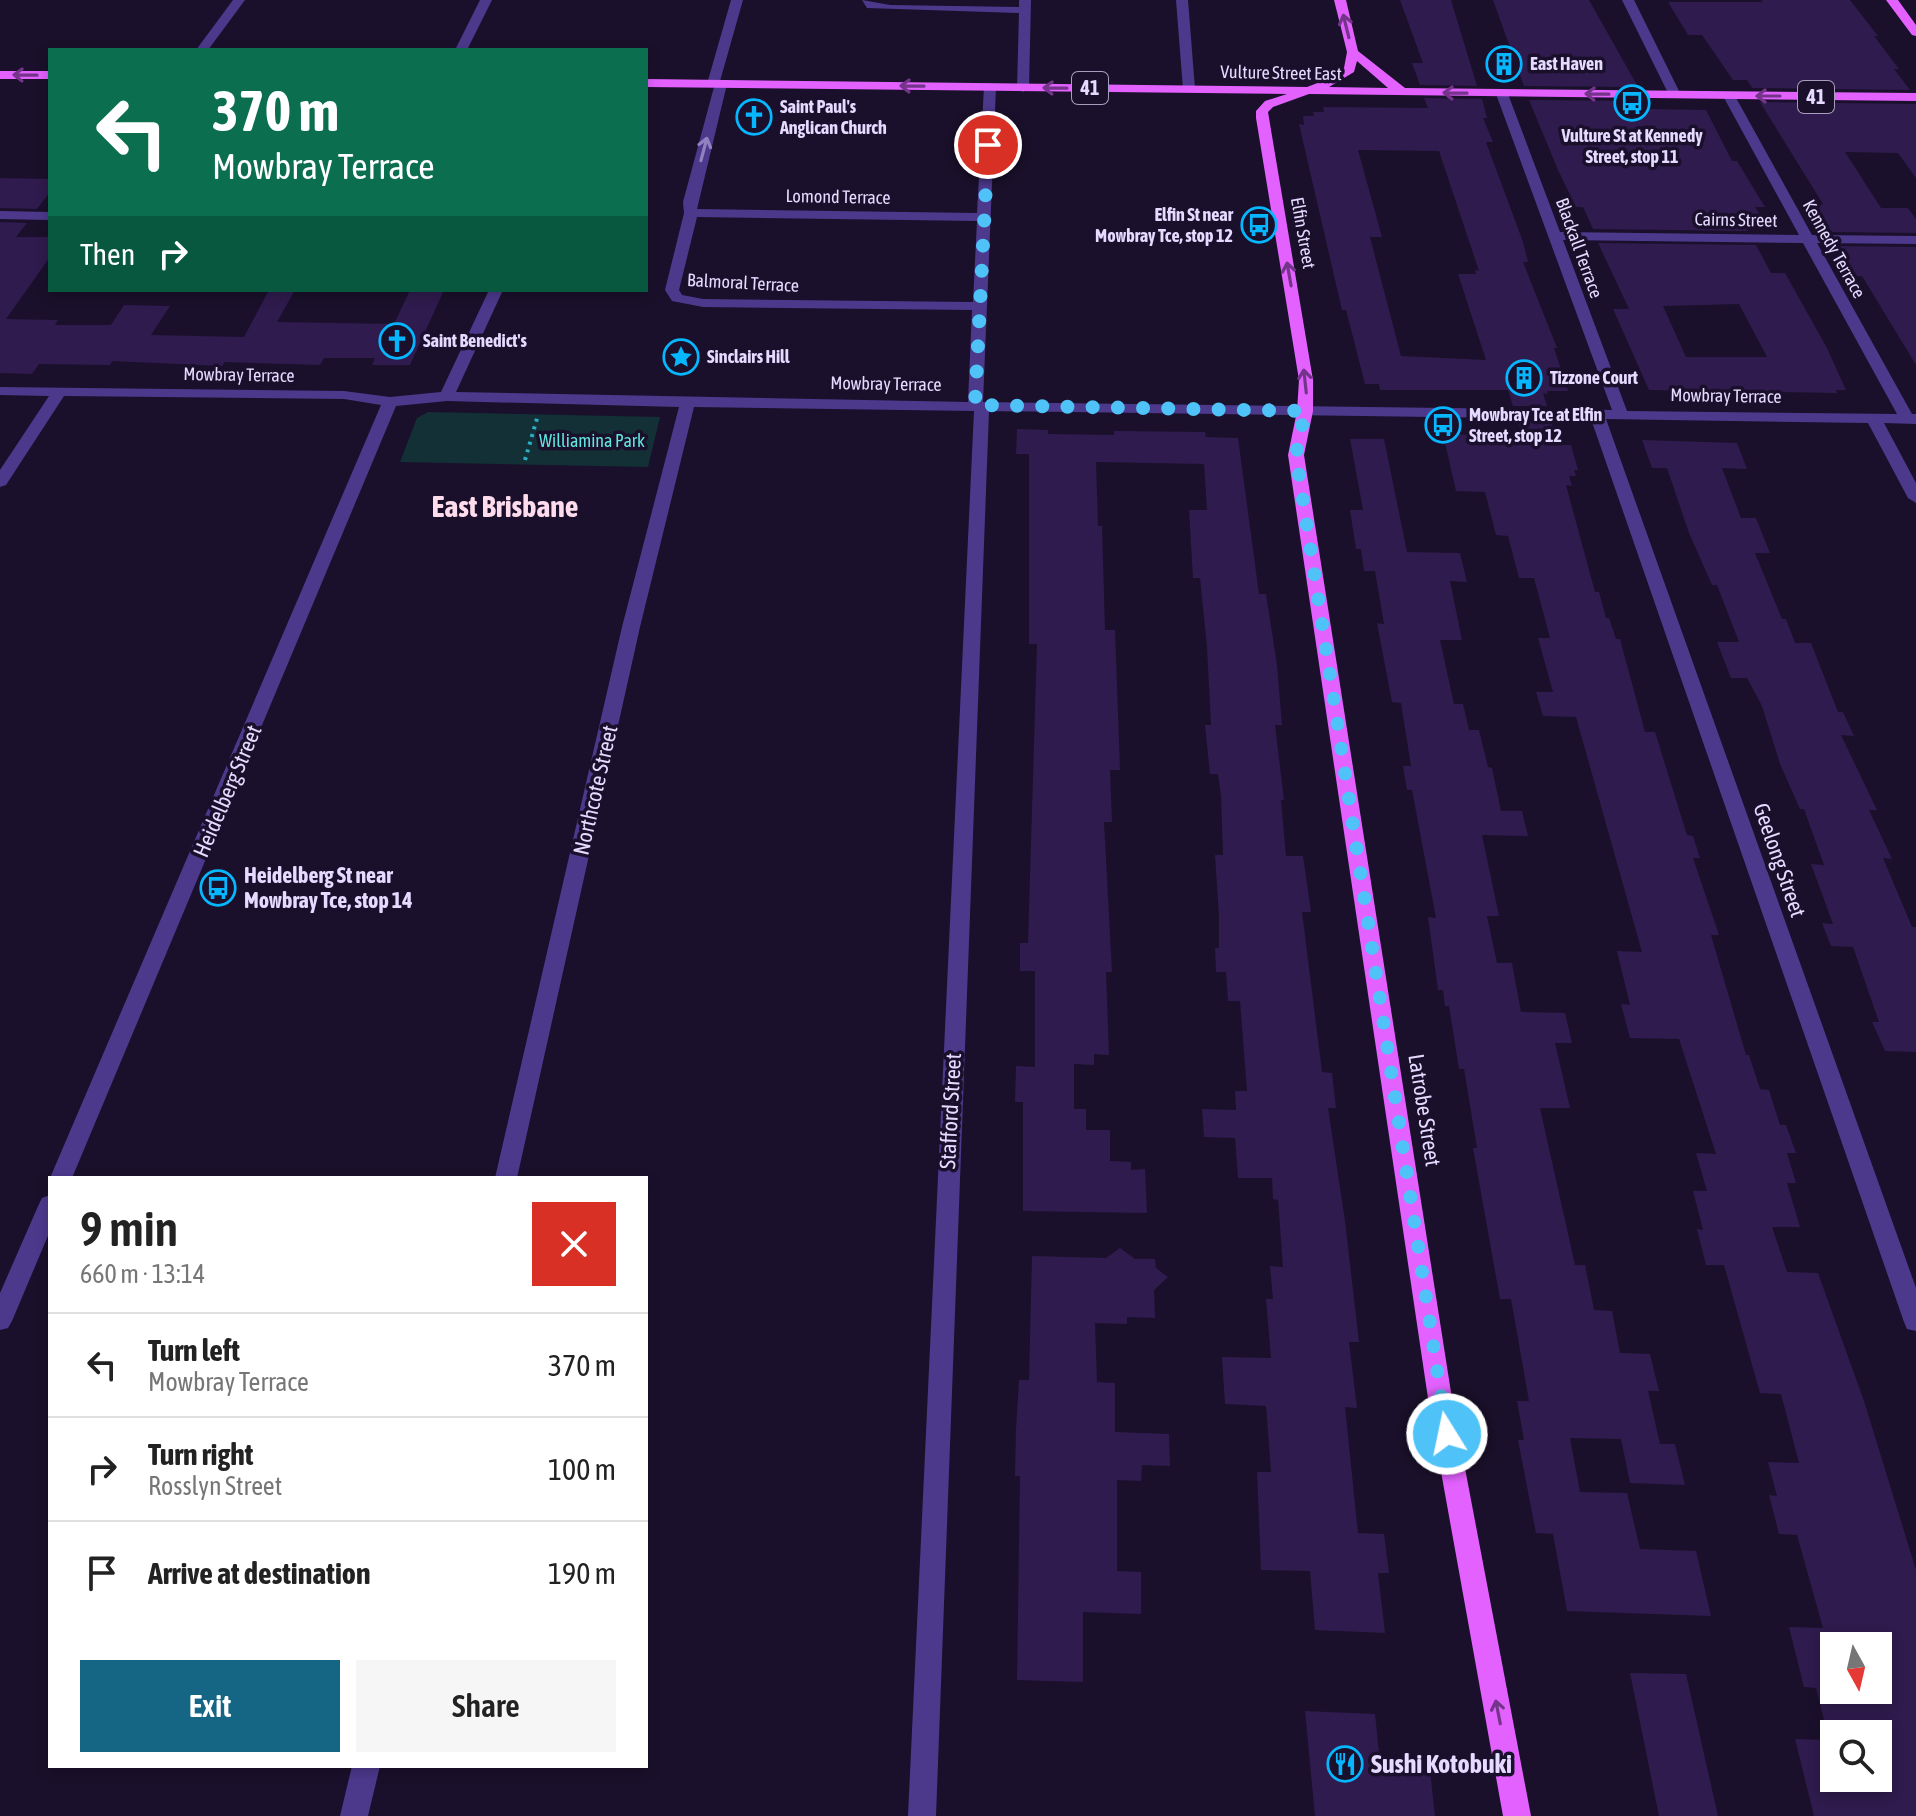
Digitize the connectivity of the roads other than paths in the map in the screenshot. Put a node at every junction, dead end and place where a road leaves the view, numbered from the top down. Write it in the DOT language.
graph roads {
  1 [pos="239,0"];
  2 [pos="486,0"];
  3 [pos="737,0"];
  4 [pos="868,0"];
  5 [pos="1182,0"];
  6 [pos="1340,0"];
  7 [pos="1628,0"];
  8 [pos="1892,0"];
  9 [pos="1025,5"];
  10 [pos="1916,33"];
  11 [pos="203,48"];
  12 [pos="462,48"];
  13 [pos="1353,52"];
  14 [pos="0,75"];
  15 [pos="48,75"];
  16 [pos="648,83"];
  17 [pos="717,84"];
  18 [pos="990,87"];
  19 [pos="1023,88"];
  20 [pos="1189,89"];
  21 [pos="1306,91"];
  22 [pos="1407,92"];
  23 [pos="1502,94"];
  24 [pos="1675,95"];
  25 [pos="1729,96"];
  26 [pos="1916,97"];
  27 [pos="691,213"];
  28 [pos="0,215"];
  29 [pos="48,216"];
  30 [pos="985,217"];
  31 [pos="1555,236"];
  32 [pos="1807,239"];
  33 [pos="1916,240"];
  34 [pos="495,292"];
  35 [pos="980,306"];
  36 [pos="0,391"];
  37 [pos="59,392"];
  38 [pos="447,396"];
  39 [pos="390,402"];
  40 [pos="687,403"];
  41 [pos="979,406"];
  42 [pos="1305,411"];
  43 [pos="1597,414"];
  44 [pos="1621,415"];
  45 [pos="1874,419"];
  46 [pos="1911,419"];
  47 [pos="0,482"];
  48 [pos="1916,498"];
  49 [pos="62,1176"];
  50 [pos="506,1176"];
  51 [pos="48,1209"];
  52 [pos="0,1321"];
  53 [pos="1916,1322"];
  54 [pos="366,1768"];
  55 [pos="354,1816"];
  56 [pos="922,1816"];
  57 [pos="1517,1816"];
  1 -- 11 [label="street"];
  2 -- 12 [label="street"];
  3 -- 17 [label="street, Balmoral Terrace"];
  4 -- 9 [label="street"];
  5 -- 20 [label="street"];
  13 -- 6 [label="main road, one-way"];
  7 -- 24 [label="street"];
  8 -- 10 [label="main road"];
  9 -- 19 [label="street"];
  13 -- 21 [label="main road"];
  13 -- 22 [label="main road"];
  15 -- 14 [label="main road, one-way"];
  16 -- 17 [label="main road, Vulture Street East / 41"];
  18 -- 17 [label="main road, Vulture Street East / 41, one-way"];
  27 -- 17 [label="street, Balmoral Terrace, one-way"];
  18 -- 19 [label="main road, Vulture Street East / 41"];
  18 -- 30 [label="street, Stafford Street"];
  20 -- 19 [label="main road, Vulture Street East / 41, one-way"];
  20 -- 21 [label="main road, Vulture Street East / 41"];
  21 -- 22 [label="main road, Vulture Street East / 41"];
  42 -- 21 [label="main road, Elfin Street, one-way"];
  23 -- 22 [label="main road, Vulture Street East / 41, one-way"];
  24 -- 23 [label="main road, Vulture Street East / 41, one-way"];
  23 -- 31 [label="street, Blackall Terrace"];
  24 -- 25 [label="main road, Vulture Street East / 41"];
  26 -- 25 [label="main road, Vulture Street East / 41, one-way"];
  25 -- 32 [label="street, Kennedy Terrace"];
  27 -- 30 [label="street, Lomond Terrace"];
  27 -- 35 [label="street, Balmoral Terrace"];
  28 -- 29 [label="street"];
  30 -- 35 [label="street, Stafford Street"];
  31 -- 32 [label="street, Cairns Street"];
  31 -- 44 [label="street, Blackall Terrace"];
  32 -- 33 [label="street, Cairns Street"];
  32 -- 46 [label="street, Kennedy Terrace"];
  34 -- 38 [label="street"];
  35 -- 41 [label="street, Stafford Street"];
  36 -- 37 [label="street, Mowbray Terrace"];
  37 -- 39 [label="street, Mowbray Terrace"];
  37 -- 47 [label="street"];
  38 -- 39 [label="street, Mowbray Terrace"];
  38 -- 40 [label="street, Mowbray Terrace"];
  39 -- 49 [label="street, Heidelberg Street"];
  40 -- 41 [label="street, Mowbray Terrace"];
  40 -- 50 [label="street, Northcote Street"];
  41 -- 42 [label="street, Mowbray Terrace"];
  41 -- 56 [label="street, Stafford Street"];
  42 -- 43 [label="street, Mowbray Terrace"];
  57 -- 42 [label="main road, Latrobe Street, one-way"];
  43 -- 44 [label="street, Mowbray Terrace"];
  43 -- 53 [label="street, Geelong Street"];
  44 -- 45 [label="street, Mowbray Terrace"];
  45 -- 46 [label="street, Mowbray Terrace"];
  45 -- 48 [label="street"];
  51 -- 52 [label="street"];
  54 -- 55 [label="street"];
}
